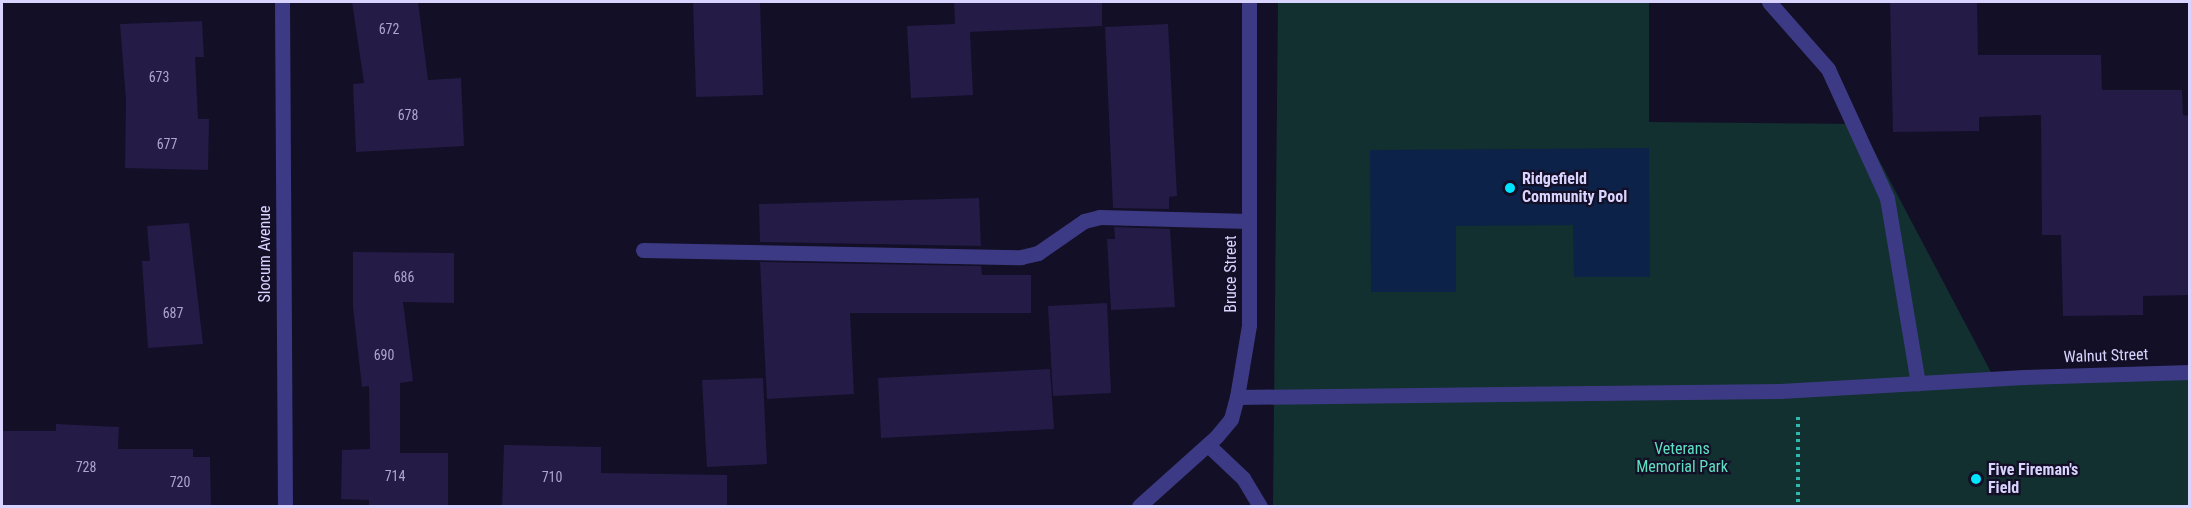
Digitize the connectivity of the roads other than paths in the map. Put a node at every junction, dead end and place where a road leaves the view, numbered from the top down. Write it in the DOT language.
graph roads {
  1 [pos="282,2"];
  2 [pos="1250,2"];
  3 [pos="1769,2"];
  4 [pos="1249,221"];
  5 [pos="643,250"];
  6 [pos="2190,372"];
  7 [pos="1918,383"];
  8 [pos="1237,397"];
  9 [pos="1208,444"];
  10 [pos="285,507"];
  11 [pos="1139,507"];
  12 [pos="1260,507"];
  1 -- 10 [label="street, Slocum Avenue"];
  2 -- 4 [label="street, Bruce Street"];
  3 -- 7 [label="street"];
  4 -- 5 [label="street"];
  4 -- 8 [label="street, Bruce Street"];
  6 -- 7 [label="street, Walnut Street"];
  7 -- 8 [label="street, Walnut Street"];
  8 -- 9 [label="street, Bruce Street"];
  9 -- 11 [label="street, Bruce Street"];
  9 -- 12 [label="street"];
}
